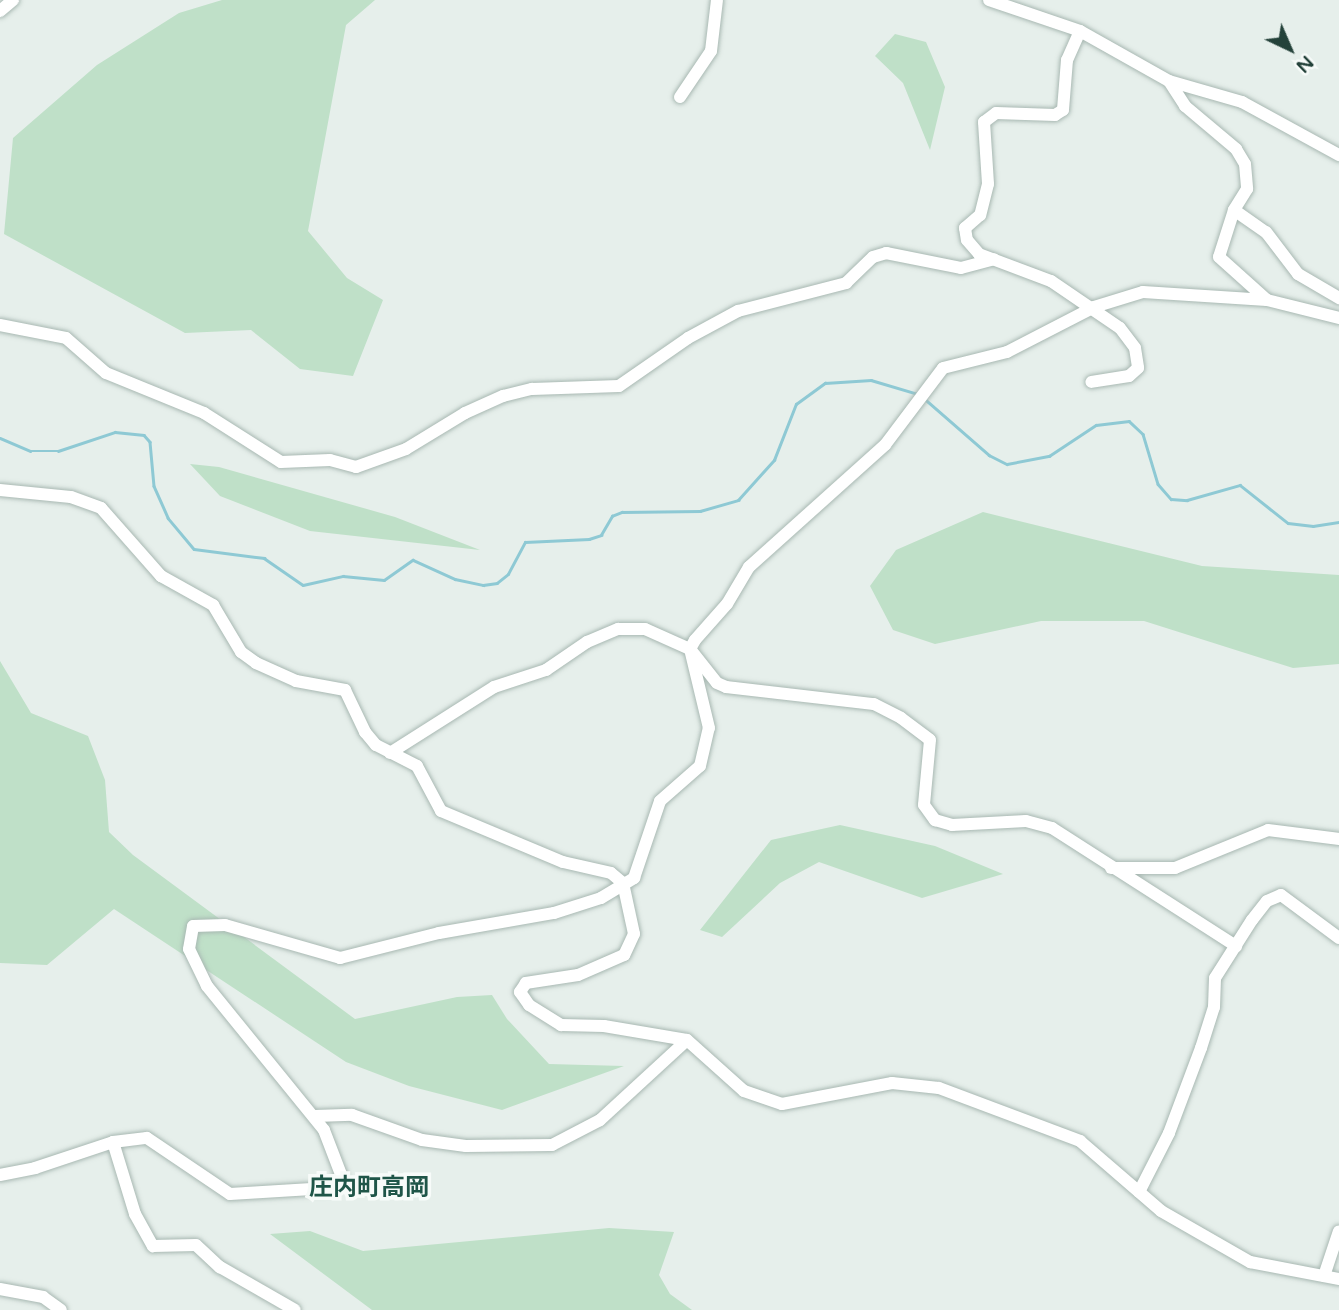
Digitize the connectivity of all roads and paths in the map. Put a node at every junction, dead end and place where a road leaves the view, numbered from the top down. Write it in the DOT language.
graph roads {
  1 [pos="13,0"];
  2 [pos="717,0"];
  3 [pos="989,0"];
  4 [pos="0,11"];
  5 [pos="1080,31"];
  6 [pos="1169,81"];
  7 [pos="680,97"];
  8 [pos="1339,155"];
  9 [pos="1234,209"];
  10 [pos="995,259"];
  11 [pos="1339,298"];
  12 [pos="1267,300"];
  13 [pos="1094,307"];
  14 [pos="1339,318"];
  15 [pos="0,325"];
  16 [pos="1091,382"];
  17 [pos="0,491"];
  18 [pos="690,649"];
  19 [pos="390,753"];
  20 [pos="1339,839"];
  21 [pos="1110,868"];
  22 [pos="623,883"];
  23 [pos="1339,937"];
  24 [pos="1237,946"];
  25 [pos="687,1040"];
  26 [pos="315,1116"];
  27 [pos="113,1142"];
  28 [pos="0,1175"];
  29 [pos="1139,1192"];
  30 [pos="1339,1231"];
  31 [pos="1324,1276"];
  32 [pos="1339,1279"];
  33 [pos="0,1289"];
  34 [pos="61,1310"];
  35 [pos="295,1310"];
  1 -- 4 [label="street"];
  2 -- 7 [label="street"];
  3 -- 5 [label="street"];
  5 -- 6 [label="street"];
  5 -- 10 [label="street"];
  6 -- 8 [label="street"];
  6 -- 9 [label="street"];
  9 -- 11 [label="street"];
  9 -- 12 [label="street"];
  10 -- 13 [label="street"];
  10 -- 15 [label="street"];
  12 -- 13 [label="street"];
  12 -- 14 [label="street"];
  13 -- 16 [label="street"];
  13 -- 18 [label="street"];
  17 -- 19 [label="street"];
  18 -- 19 [label="street"];
  18 -- 21 [label="street"];
  18 -- 22 [label="street"];
  19 -- 22 [label="street"];
  20 -- 21 [label="street"];
  21 -- 24 [label="street"];
  22 -- 25 [label="street"];
  22 -- 26 [label="street"];
  23 -- 24 [label="street"];
  24 -- 29 [label="street"];
  25 -- 26 [label="street"];
  25 -- 29 [label="street"];
  26 -- 27 [label="street"];
  27 -- 28 [label="street"];
  27 -- 35 [label="street"];
  29 -- 31 [label="street"];
  30 -- 31 [label="street"];
  31 -- 32 [label="street"];
  33 -- 34 [label="street"];
}
